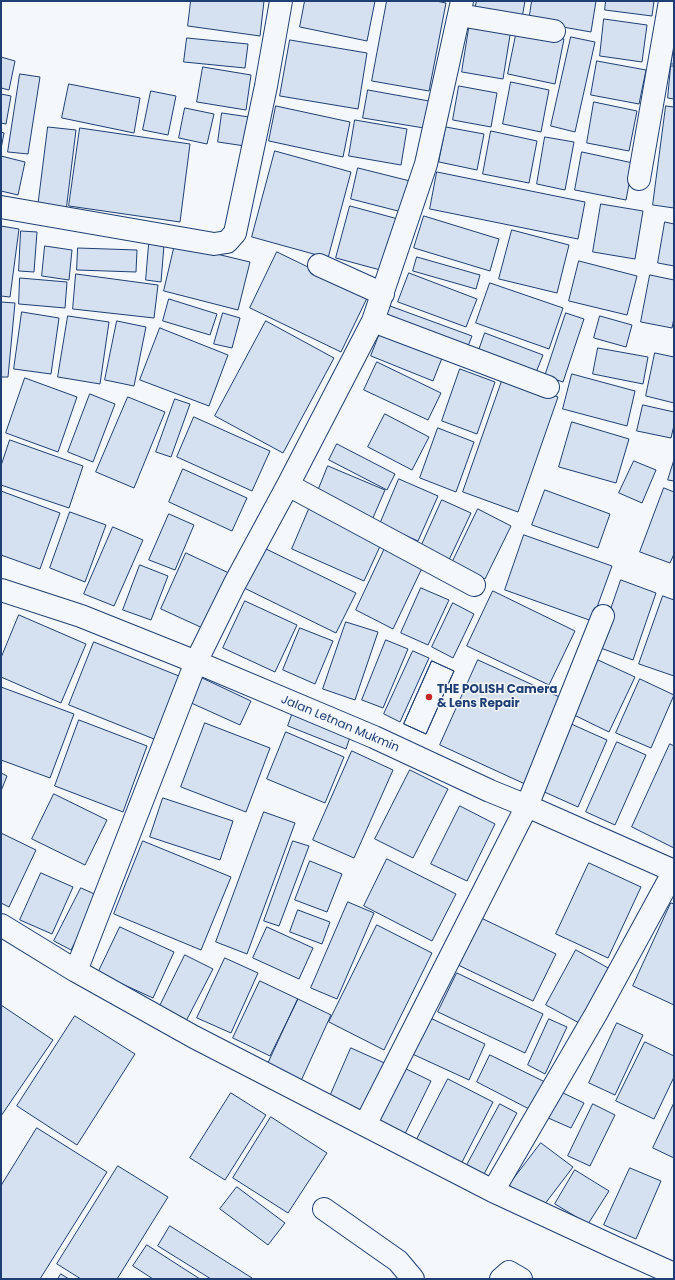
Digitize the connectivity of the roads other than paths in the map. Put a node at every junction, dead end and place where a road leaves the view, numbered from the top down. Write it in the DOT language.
graph roads {
  1 [pos="281,1"];
  2 [pos="670,1"];
  3 [pos="461,8"];
  4 [pos="554,31"];
  5 [pos="639,179"];
  6 [pos="1,207"];
  7 [pos="319,265"];
  8 [pos="382,294"];
  9 [pos="373,321"];
  10 [pos="548,388"];
  11 [pos="288,485"];
  12 [pos="474,585"];
  13 [pos="1,590"];
  14 [pos="603,616"];
  15 [pos="196,662"];
  16 [pos="527,806"];
  17 [pos="674,871"];
  18 [pos="1,925"];
  19 [pos="76,971"];
  20 [pos="365,1125"];
  21 [pos="492,1191"];
  22 [pos="324,1209"];
  23 [pos="674,1274"];
  24 [pos="413,1279"];
  25 [pos="501,1279"];
  26 [pos="521,1279"];
  1 -- 6 [label="street"];
  2 -- 5 [label="street"];
  3 -- 4 [label="street"];
  3 -- 8 [label="street"];
  7 -- 8 [label="street"];
  8 -- 9 [label="street"];
  9 -- 10 [label="street"];
  9 -- 11 [label="street"];
  11 -- 12 [label="street"];
  11 -- 15 [label="street"];
  13 -- 15 [label="street, Jalan Letnan Mukmin"];
  14 -- 16 [label="street"];
  15 -- 16 [label="street, Jalan Letnan Mukmin"];
  15 -- 19 [label="street"];
  16 -- 17 [label="street, Jalan Letnan Mukmin"];
  16 -- 20 [label="street"];
  17 -- 21 [label="street"];
  18 -- 19 [label="street"];
  19 -- 20 [label="street"];
  20 -- 21 [label="street"];
  21 -- 23 [label="street"];
  22 -- 24 [label="street"];
  25 -- 26 [label="street"];
}
